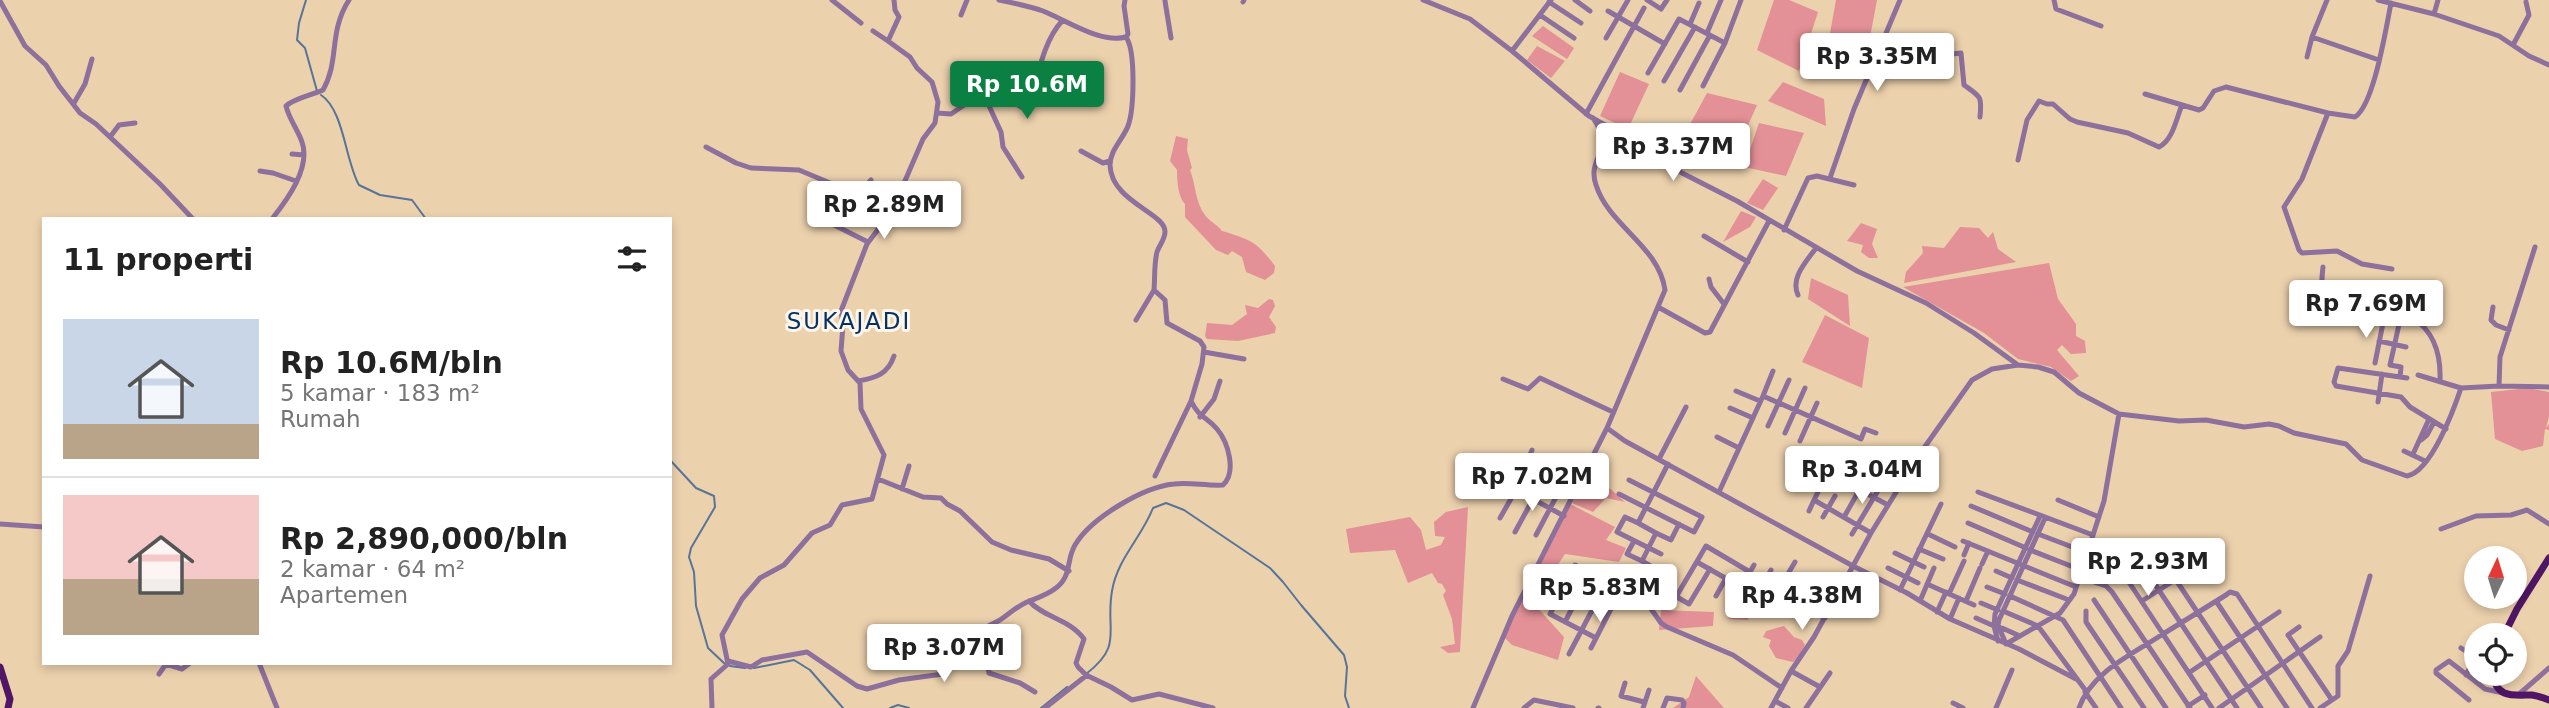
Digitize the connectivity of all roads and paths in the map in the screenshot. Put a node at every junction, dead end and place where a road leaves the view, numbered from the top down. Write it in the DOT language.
graph roads {
  1 [pos="349,0"];
  2 [pos="832,0"];
  3 [pos="886,0"];
  4 [pos="967,0"];
  5 [pos="999,0"];
  6 [pos="1125,0"];
  7 [pos="1157,0"];
  8 [pos="1423,0"];
  9 [pos="1443,0"];
  10 [pos="1575,0"];
  11 [pos="1628,0"];
  12 [pos="1644,0"];
  13 [pos="1667,0"];
  14 [pos="1721,0"];
  15 [pos="1741,0"];
  16 [pos="1900,0"];
  17 [pos="2054,0"];
  18 [pos="2327,0"];
  19 [pos="2378,0"];
  20 [pos="2438,0"];
  21 [pos="0,1"];
  22 [pos="1166,1"];
  23 [pos="1550,1"];
  24 [pos="894,2"];
  25 [pos="2526,2"];
  26 [pos="1699,3"];
  27 [pos="2391,4"];
  28 [pos="1439,7"];
  29 [pos="1644,8"];
  30 [pos="1590,11"];
  31 [pos="1608,11"];
  32 [pos="2434,14"];
  33 [pos="961,15"];
  34 [pos="1539,15"];
  35 [pos="1618,18"];
  36 [pos="1062,21"];
  37 [pos="861,23"];
  38 [pos="1581,23"];
  39 [pos="1692,25"];
  40 [pos="2101,26"];
  41 [pos="1633,27"];
  42 [pos="873,31"];
  43 [pos="1709,34"];
  44 [pos="1887,34"];
  45 [pos="1126,37"];
  46 [pos="2312,37"];
  47 [pos="1171,38"];
  48 [pos="1574,38"];
  49 [pos="1606,38"];
  50 [pos="888,41"];
  51 [pos="1725,43"];
  52 [pos="1665,44"];
  53 [pos="2513,45"];
  54 [pos="1512,51"];
  55 [pos="2307,57"];
  56 [pos="92,59"];
  57 [pos="2379,60"];
  58 [pos="2549,65"];
  59 [pos="1648,74"];
  60 [pos="1664,81"];
  61 [pos="1703,86"];
  62 [pos="1680,90"];
  63 [pos="2145,94"];
  64 [pos="984,95"];
  65 [pos="74,103"];
  66 [pos="2182,105"];
  67 [pos="937,113"];
  68 [pos="2328,113"];
  69 [pos="1586,114"];
  70 [pos="1980,117"];
  71 [pos="1593,118"];
  72 [pos="135,122"];
  73 [pos="110,137"];
  74 [pos="706,147"];
  75 [pos="1081,151"];
  76 [pos="292,154"];
  77 [pos="304,155"];
  78 [pos="2018,160"];
  79 [pos="1110,161"];
  80 [pos="260,171"];
  81 [pos="1022,177"];
  82 [pos="1830,178"];
  83 [pos="871,180"];
  84 [pos="296,181"];
  85 [pos="1854,185"];
  86 [pos="860,192"];
  87 [pos="895,204"];
  88 [pos="891,213"];
  89 [pos="191,217"];
  90 [pos="274,217"];
  91 [pos="822,219"];
  92 [pos="1769,221"];
  93 [pos="934,223"];
  94 [pos="881,224"];
  95 [pos="1784,230"];
  96 [pos="1704,236"];
  97 [pos="868,242"];
  98 [pos="2535,247"];
  99 [pos="1816,248"];
  100 [pos="1748,261"];
  101 [pos="2323,267"];
  102 [pos="2392,269"];
  103 [pos="1709,279"];
  104 [pos="1154,290"];
  105 [pos="1798,295"];
  106 [pos="1724,304"];
  107 [pos="1658,307"];
  108 [pos="2493,307"];
  109 [pos="2390,318"];
  110 [pos="1136,320"];
  111 [pos="2400,320"];
  112 [pos="2409,322"];
  113 [pos="2383,323"];
  114 [pos="2509,330"];
  115 [pos="2379,341"];
  116 [pos="2395,344"];
  117 [pos="2406,348"];
  118 [pos="1204,352"];
  119 [pos="894,356"];
  120 [pos="1244,359"];
  121 [pos="2375,363"];
  122 [pos="2018,365"];
  123 [pos="1773,371"];
  124 [pos="2382,374"];
  125 [pos="2418,375"];
  126 [pos="1503,379"];
  127 [pos="1789,380"];
  128 [pos="858,381"];
  129 [pos="1220,381"];
  130 [pos="2440,381"];
  131 [pos="2499,386"];
  132 [pos="2347,387"];
  133 [pos="2549,387"];
  134 [pos="1805,388"];
  135 [pos="2461,388"];
  136 [pos="1736,391"];
  137 [pos="2379,393"];
  138 [pos="2347,397"];
  139 [pos="1761,398"];
  140 [pos="1191,401"];
  141 [pos="2378,402"];
  142 [pos="1779,403"];
  143 [pos="1817,403"];
  144 [pos="1686,407"];
  145 [pos="1730,408"];
  146 [pos="1795,410"];
  147 [pos="1613,412"];
  148 [pos="2119,414"];
  149 [pos="1200,417"];
  150 [pos="1811,417"];
  151 [pos="1753,418"];
  152 [pos="2431,420"];
  153 [pos="1769,425"];
  154 [pos="1608,428"];
  155 [pos="2446,429"];
  156 [pos="1785,433"];
  157 [pos="1876,433"];
  158 [pos="1717,438"];
  159 [pos="1800,441"];
  160 [pos="1739,447"];
  161 [pos="1532,450"];
  162 [pos="2404,451"];
  163 [pos="2413,454"];
  164 [pos="1659,459"];
  165 [pos="2425,461"];
  166 [pos="1548,463"];
  167 [pos="1574,463"];
  168 [pos="1668,464"];
  169 [pos="909,466"];
  170 [pos="1156,476"];
  171 [pos="878,479"];
  172 [pos="1629,480"];
  173 [pos="1865,480"];
  174 [pos="1849,484"];
  175 [pos="1820,488"];
  176 [pos="902,489"];
  177 [pos="1513,489"];
  178 [pos="1860,489"];
  179 [pos="1879,489"];
  180 [pos="1653,492"];
  181 [pos="1719,492"];
  182 [pos="1978,492"];
  183 [pos="1619,494"];
  184 [pos="1835,496"];
  185 [pos="1874,498"];
  186 [pos="1533,499"];
  187 [pos="1814,500"];
  188 [pos="2058,500"];
  189 [pos="1941,504"];
  190 [pos="1888,505"];
  191 [pos="1971,506"];
  192 [pos="1646,507"];
  193 [pos="1551,508"];
  194 [pos="1828,508"];
  195 [pos="1809,511"];
  196 [pos="1564,516"];
  197 [pos="1842,516"];
  198 [pos="1823,517"];
  199 [pos="2043,517"];
  200 [pos="2099,517"];
  201 [pos="1500,518"];
  202 [pos="1638,523"];
  203 [pos="1968,523"];
  204 [pos="0,524"];
  205 [pos="1679,524"];
  206 [pos="2549,524"];
  207 [pos="1836,525"];
  208 [pos="1857,525"];
  209 [pos="42,527"];
  210 [pos="2441,529"];
  211 [pos="1515,532"];
  212 [pos="1656,533"];
  213 [pos="1871,533"];
  214 [pos="2036,533"];
  215 [pos="1852,534"];
  216 [pos="1928,534"];
  217 [pos="1536,535"];
  218 [pos="2093,535"];
  219 [pos="1634,541"];
  220 [pos="2129,545"];
  221 [pos="1955,547"];
  222 [pos="1649,548"];
  223 [pos="2153,548"];
  224 [pos="1919,549"];
  225 [pos="2028,549"];
  226 [pos="1988,551"];
  227 [pos="2087,552"];
  228 [pos="1661,554"];
  229 [pos="1895,554"];
  230 [pos="2137,558"];
  231 [pos="2549,558"];
  232 [pos="1943,559"];
  233 [pos="2169,559"];
  234 [pos="1642,561"];
  235 [pos="1697,562"];
  236 [pos="1795,562"];
  237 [pos="1913,562"];
  238 [pos="2021,564"];
  239 [pos="1754,565"];
  240 [pos="1853,566"];
  241 [pos="1924,567"];
  242 [pos="2121,567"];
  243 [pos="1888,568"];
  244 [pos="1934,568"];
  245 [pos="1710,569"];
  246 [pos="1771,570"];
  247 [pos="1069,571"];
  248 [pos="1996,572"];
  249 [pos="1590,573"];
  250 [pos="2080,573"];
  251 [pos="1749,574"];
  252 [pos="2148,574"];
  253 [pos="2370,576"];
  254 [pos="1906,577"];
  255 [pos="1667,578"];
  256 [pos="1726,578"];
  257 [pos="2015,579"];
  258 [pos="1686,580"];
  259 [pos="1647,581"];
  260 [pos="1607,582"];
  261 [pos="1783,582"];
  262 [pos="1918,583"];
  263 [pos="1927,584"];
  264 [pos="1762,586"];
  265 [pos="1741,587"];
  266 [pos="1987,587"];
  267 [pos="2076,587"];
  268 [pos="1528,588"];
  269 [pos="1699,588"];
  270 [pos="1900,590"];
  271 [pos="2159,590"];
  272 [pos="1668,592"];
  273 [pos="1947,593"];
  274 [pos="1776,594"];
  275 [pos="2008,595"];
  276 [pos="1640,596"];
  277 [pos="1716,596"];
  278 [pos="1735,598"];
  279 [pos="1959,598"];
  280 [pos="1626,599"];
  281 [pos="2069,600"];
  282 [pos="2094,600"];
  283 [pos="1029,601"];
  284 [pos="1920,601"];
  285 [pos="1966,601"];
  286 [pos="2142,601"];
  287 [pos="2216,601"];
  288 [pos="1556,603"];
  289 [pos="1752,603"];
  290 [pos="1654,604"];
  291 [pos="1769,606"];
  292 [pos="1801,608"];
  293 [pos="2000,611"];
  294 [pos="2086,611"];
  295 [pos="1937,612"];
  296 [pos="2199,612"];
  297 [pos="2279,612"];
  298 [pos="2056,616"];
  299 [pos="1825,618"];
  300 [pos="1976,618"];
  301 [pos="1950,619"];
  302 [pos="1565,622"];
  303 [pos="2181,623"];
  304 [pos="2510,623"];
  305 [pos="1994,626"];
  306 [pos="2038,626"];
  307 [pos="2258,627"];
  308 [pos="2299,627"];
  309 [pos="2002,628"];
  310 [pos="1582,630"];
  311 [pos="2163,634"];
  312 [pos="2020,636"];
  313 [pos="2241,637"];
  314 [pos="2320,637"];
  315 [pos="1596,638"];
  316 [pos="1998,641"];
  317 [pos="2006,644"];
  318 [pos="2147,645"];
  319 [pos="934,647"];
  320 [pos="1591,648"];
  321 [pos="2461,648"];
  322 [pos="2223,650"];
  323 [pos="2464,650"];
  324 [pos="959,652"];
  325 [pos="2300,653"];
  326 [pos="1569,654"];
  327 [pos="2131,655"];
  328 [pos="2207,660"];
  329 [pos="728,663"];
  330 [pos="165,665"];
  331 [pos="169,665"];
  332 [pos="187,665"];
  333 [pos="260,665"];
  334 [pos="2116,665"];
  335 [pos="2284,665"];
  336 [pos="0,667"];
  337 [pos="2549,668"];
  338 [pos="2012,670"];
  339 [pos="947,671"];
  340 [pos="1791,671"];
  341 [pos="1830,673"];
  342 [pos="2190,673"];
  343 [pos="2464,673"];
  344 [pos="159,674"];
  345 [pos="1086,674"];
  346 [pos="2099,676"];
  347 [pos="2266,677"];
  348 [pos="2076,679"];
  349 [pos="1625,682"];
  350 [pos="2482,686"];
  351 [pos="2497,686"];
  352 [pos="1820,687"];
  353 [pos="1782,688"];
  354 [pos="2248,689"];
  355 [pos="1649,690"];
  356 [pos="2085,691"];
  357 [pos="1035,692"];
  358 [pos="2505,693"];
  359 [pos="2205,695"];
  360 [pos="2515,697"];
  361 [pos="2231,699"];
  362 [pos="2332,700"];
  363 [pos="2469,700"];
  364 [pos="2549,700"];
  365 [pos="1774,701"];
  366 [pos="1953,703"];
  367 [pos="1644,705"];
  368 [pos="2188,707"];
  369 [pos="8,708"];
  370 [pos="277,708"];
  371 [pos="712,708"];
  372 [pos="1045,708"];
  373 [pos="1213,708"];
  374 [pos="1473,708"];
  375 [pos="1524,708"];
  376 [pos="1573,708"];
  377 [pos="1663,708"];
  378 [pos="1683,708"];
  379 [pos="1771,708"];
  380 [pos="1788,708"];
  381 [pos="1806,708"];
  382 [pos="1963,708"];
  383 [pos="1996,708"];
  384 [pos="2079,708"];
  385 [pos="2096,708"];
  386 [pos="2121,708"];
  387 [pos="2144,708"];
  388 [pos="2166,708"];
  389 [pos="2212,708"];
  390 [pos="2219,708"];
  391 [pos="2237,708"];
  392 [pos="2261,708"];
  393 [pos="2287,708"];
  394 [pos="2312,708"];
  395 [pos="2320,708"];
  1 -- 77 [label="street"];
  2 -- 37 [label="street"];
  3 -- 24 [label="street"];
  4 -- 33 [label="street"];
  5 -- 36 [label="street"];
  6 -- 45 [label="street"];
  7 -- 22 [label="street"];
  8 -- 28 [label="street"];
  9 -- 28 [label="street"];
  10 -- 30 [label="street"];
  11 -- 35 [label="street"];
  12 -- 13 [label="street"];
  14 -- 43 [label="street"];
  15 -- 51 [label="street"];
  16 -- 44 [label="street"];
  17 -- 40 [label="street"];
  18 -- 46 [label="street"];
  19 -- 27 [label="street"];
  20 -- 32 [label="street"];
  21 -- 65 [label="street"];
  22 -- 47 [label="street"];
  23 -- 34 [label="street"];
  23 -- 38 [label="street"];
  24 -- 50 [label="street"];
  25 -- 53 [label="street"];
  26 -- 39 [label="street"];
  27 -- 32 [label="street"];
  27 -- 57 [label="street"];
  28 -- 54 [label="street"];
  29 -- 41 [label="street"];
  31 -- 35 [label="street"];
  32 -- 53 [label="street"];
  34 -- 48 [label="street"];
  34 -- 54 [label="street"];
  35 -- 41 [label="street"];
  35 -- 49 [label="street"];
  36 -- 45 [label="street"];
  36 -- 64 [label="street"];
  39 -- 43 [label="street"];
  39 -- 52 [label="street"];
  39 -- 60 [label="street"];
  41 -- 52 [label="street"];
  41 -- 69 [label="street"];
  42 -- 50 [label="street"];
  43 -- 51 [label="street"];
  43 -- 62 [label="street"];
  44 -- 70 [label="street"];
  44 -- 82 [label="street"];
  45 -- 79 [label="street"];
  46 -- 55 [label="street"];
  46 -- 57 [label="street"];
  50 -- 67 [label="street"];
  51 -- 61 [label="street"];
  52 -- 59 [label="street"];
  53 -- 58 [label="street"];
  54 -- 69 [label="street"];
  56 -- 65 [label="street"];
  57 -- 68 [label="street"];
  63 -- 66 [label="street"];
  64 -- 67 [label="street"];
  64 -- 81 [label="street"];
  65 -- 73 [label="street"];
  66 -- 68 [label="street"];
  66 -- 78 [label="street"];
  67 -- 87 [label="street"];
  68 -- 102 [label="street"];
  69 -- 71 [label="street"];
  71 -- 92 [label="street"];
  71 -- 107 [label="street"];
  72 -- 73 [label="street"];
  73 -- 89 [label="street"];
  74 -- 86 [label="street"];
  75 -- 79 [label="street"];
  76 -- 77 [label="street"];
  77 -- 84 [label="street"];
  79 -- 104 [label="street"];
  80 -- 84 [label="street"];
  82 -- 85 [label="street"];
  82 -- 95 [label="street"];
  83 -- 86 [label="street"];
  84 -- 90 [label="street"];
  86 -- 88 [label="street"];
  86 -- 94 [label="street"];
  87 -- 88 [label="street"];
  87 -- 93 [label="street"];
  88 -- 94 [label="street"];
  91 -- 97 [label="street"];
  92 -- 95 [label="street"];
  92 -- 100 [label="street"];
  94 -- 97 [label="street"];
  95 -- 99 [label="street"];
  96 -- 100 [label="street"];
  97 -- 128 [label="street"];
  98 -- 114 [label="street"];
  99 -- 105 [label="street"];
  99 -- 122 [label="street"];
  100 -- 106 [label="street"];
  101 -- 130 [label="street"];
  103 -- 106 [label="street"];
  104 -- 110 [label="street"];
  104 -- 118 [label="street"];
  106 -- 107 [label="street"];
  107 -- 147 [label="street"];
  108 -- 114 [label="street"];
  109 -- 111 [label="street"];
  111 -- 112 [label="street"];
  111 -- 116 [label="street"];
  113 -- 115 [label="street"];
  114 -- 131 [label="street"];
  115 -- 116 [label="street"];
  115 -- 121 [label="street"];
  116 -- 117 [label="street"];
  116 -- 124 [label="street"];
  118 -- 120 [label="street"];
  118 -- 140 [label="street"];
  119 -- 128 [label="street"];
  122 -- 148 [label="street"];
  122 -- 190 [label="street"];
  123 -- 139 [label="street"];
  124 -- 132 [label="street"];
  124 -- 137 [label="street"];
  125 -- 130 [label="street"];
  126 -- 147 [label="street"];
  127 -- 142 [label="street"];
  128 -- 171 [label="street"];
  129 -- 149 [label="street"];
  130 -- 135 [label="street"];
  131 -- 133 [label="street"];
  131 -- 135 [label="street"];
  132 -- 137 [label="street"];
  132 -- 138 [label="street"];
  134 -- 146 [label="street"];
  135 -- 155 [label="street"];
  136 -- 139 [label="street"];
  137 -- 141 [label="street"];
  137 -- 152 [label="street"];
  139 -- 142 [label="street"];
  139 -- 151 [label="street"];
  140 -- 149 [label="street"];
  140 -- 170 [label="street"];
  142 -- 146 [label="street"];
  142 -- 153 [label="street"];
  143 -- 150 [label="street"];
  144 -- 164 [label="street"];
  145 -- 151 [label="street"];
  146 -- 150 [label="street"];
  146 -- 156 [label="street"];
  147 -- 154 [label="street"];
  148 -- 165 [label="street"];
  148 -- 200 [label="street"];
  149 -- 247 [label="street"];
  150 -- 157 [label="street"];
  150 -- 159 [label="street"];
  151 -- 160 [label="street"];
  152 -- 155 [label="street"];
  152 -- 163 [label="street"];
  154 -- 164 [label="street"];
  154 -- 196 [label="street"];
  155 -- 165 [label="street"];
  158 -- 160 [label="street"];
  160 -- 181 [label="street"];
  161 -- 177 [label="street"];
  162 -- 163 [label="street"];
  163 -- 165 [label="street"];
  164 -- 168 [label="street"];
  166 -- 186 [label="street"];
  167 -- 193 [label="street"];
  168 -- 180 [label="street"];
  168 -- 181 [label="street"];
  169 -- 176 [label="street"];
  171 -- 176 [label="street"];
  171 -- 329 [label="street"];
  172 -- 180 [label="street"];
  173 -- 178 [label="street"];
  174 -- 178 [label="street"];
  175 -- 187 [label="street"];
  176 -- 247 [label="street"];
  177 -- 186 [label="street"];
  177 -- 201 [label="street"];
  178 -- 185 [label="street"];
  178 -- 197 [label="street"];
  179 -- 185 [label="street"];
  180 -- 192 [label="street"];
  180 -- 205 [label="street"];
  181 -- 240 [label="street"];
  182 -- 199 [label="street"];
  183 -- 192 [label="street"];
  184 -- 194 [label="street"];
  185 -- 190 [label="street"];
  185 -- 208 [label="street"];
  186 -- 193 [label="street"];
  186 -- 211 [label="street"];
  187 -- 194 [label="street"];
  187 -- 195 [label="street"];
  188 -- 200 [label="street"];
  189 -- 216 [label="street"];
  190 -- 213 [label="street"];
  191 -- 214 [label="street"];
  192 -- 202 [label="street"];
  192 -- 205 [label="street"];
  193 -- 196 [label="street"];
  193 -- 217 [label="street"];
  194 -- 197 [label="street"];
  194 -- 198 [label="street"];
  196 -- 268 [label="street"];
  197 -- 207 [label="street"];
  197 -- 208 [label="street"];
  199 -- 214 [label="street"];
  199 -- 218 [label="street"];
  200 -- 218 [label="street"];
  202 -- 212 [label="street"];
  202 -- 219 [label="street"];
  203 -- 225 [label="street"];
  204 -- 209 [label="street"];
  205 -- 212 [label="street"];
  206 -- 210 [label="street"];
  208 -- 213 [label="street"];
  208 -- 215 [label="street"];
  212 -- 222 [label="street"];
  213 -- 240 [label="street"];
  214 -- 225 [label="street"];
  214 -- 227 [label="street"];
  216 -- 221 [label="street"];
  216 -- 224 [label="street"];
  218 -- 227 [label="street"];
  219 -- 222 [label="street"];
  219 -- 234 [label="street"];
  220 -- 230 [label="street"];
  222 -- 228 [label="street"];
  222 -- 234 [label="street"];
  223 -- 230 [label="street"];
  224 -- 232 [label="street"];
  224 -- 237 [label="street"];
  225 -- 238 [label="street"];
  225 -- 250 [label="street"];
  226 -- 238 [label="street"];
  226 -- 273 [label="street"];
  226 -- 285 [label="street"];
  227 -- 242 [label="street"];
  227 -- 250 [label="street"];
  229 -- 237 [label="street"];
  230 -- 242 [label="street"];
  230 -- 252 [label="street"];
  231 -- 304 [label="main road"];
  233 -- 252 [label="street"];
  234 -- 259 [label="street"];
  235 -- 245 [label="street"];
  235 -- 251 [label="street"];
  235 -- 258 [label="street"];
  236 -- 261 [label="street"];
  237 -- 241 [label="street"];
  237 -- 254 [label="street"];
  238 -- 257 [label="street"];
  238 -- 267 [label="street"];
  239 -- 251 [label="street"];
  240 -- 270 [label="street"];
  240 -- 299 [label="street"];
  242 -- 286 [label="street"];
  243 -- 254 [label="street"];
  244 -- 263 [label="street"];
  245 -- 256 [label="street"];
  245 -- 269 [label="street"];
  246 -- 264 [label="street"];
  247 -- 283 [label="street"];
  248 -- 257 [label="street"];
  249 -- 260 [label="street"];
  249 -- 288 [label="street"];
  249 -- 302 [label="street"];
  250 -- 267 [label="street"];
  250 -- 318 [label="street"];
  251 -- 264 [label="street"];
  251 -- 265 [label="street"];
  252 -- 271 [label="street"];
  253 -- 362 [label="street"];
  254 -- 262 [label="street"];
  254 -- 270 [label="street"];
  255 -- 272 [label="street"];
  256 -- 265 [label="street"];
  256 -- 277 [label="street"];
  257 -- 275 [label="street"];
  257 -- 281 [label="street"];
  258 -- 269 [label="street"];
  258 -- 272 [label="street"];
  259 -- 272 [label="street"];
  259 -- 276 [label="street"];
  260 -- 310 [label="street"];
  260 -- 315 [label="street"];
  261 -- 274 [label="street"];
  261 -- 292 [label="street"];
  263 -- 273 [label="street"];
  263 -- 284 [label="street"];
  264 -- 274 [label="street"];
  264 -- 289 [label="street"];
  265 -- 278 [label="street"];
  266 -- 275 [label="street"];
  267 -- 281 [label="street"];
  268 -- 288 [label="street"];
  268 -- 374 [label="street"];
  269 -- 272 [label="street"];
  270 -- 284 [label="street"];
  271 -- 286 [label="street"];
  271 -- 296 [label="street"];
  271 -- 303 [label="street"];
  272 -- 290 [label="street"];
  273 -- 279 [label="street"];
  273 -- 295 [label="street"];
  274 -- 291 [label="street"];
  274 -- 292 [label="street"];
  275 -- 293 [label="street"];
  275 -- 298 [label="street"];
  279 -- 285 [label="street"];
  279 -- 301 [label="street"];
  280 -- 353 [label="street"];
  281 -- 298 [label="street"];
  282 -- 327 [label="street"];
  283 -- 324 [label="street"];
  283 -- 345 [label="street"];
  284 -- 295 [label="street"];
  285 -- 293 [label="street"];
  286 -- 311 [label="street"];
  287 -- 296 [label="street"];
  287 -- 307 [label="street"];
  287 -- 313 [label="street"];
  288 -- 302 [label="street"];
  292 -- 299 [label="street"];
  293 -- 305 [label="street"];
  293 -- 306 [label="street"];
  293 -- 317 [label="street"];
  294 -- 334 [label="street"];
  295 -- 301 [label="street"];
  296 -- 303 [label="street"];
  296 -- 322 [label="street"];
  297 -- 307 [label="street"];
  298 -- 306 [label="street"];
  298 -- 346 [label="street"];
  299 -- 340 [label="street"];
  300 -- 305 [label="street"];
  301 -- 316 [label="street"];
  302 -- 310 [label="street"];
  303 -- 311 [label="street"];
  303 -- 328 [label="street"];
  305 -- 316 [label="street"];
  306 -- 312 [label="street"];
  306 -- 348 [label="street"];
  307 -- 313 [label="street"];
  307 -- 335 [label="street"];
  308 -- 325 [label="street"];
  309 -- 312 [label="street"];
  310 -- 315 [label="street"];
  310 -- 326 [label="street"];
  311 -- 318 [label="street"];
  311 -- 342 [label="street"];
  312 -- 317 [label="street"];
  313 -- 322 [label="street"];
  313 -- 347 [label="street"];
  314 -- 325 [label="street"];
  315 -- 320 [label="street"];
  316 -- 317 [label="street"];
  317 -- 348 [label="street"];
  318 -- 327 [label="street"];
  318 -- 368 [label="street"];
  319 -- 339 [label="street"];
  321 -- 323 [label="street"];
  322 -- 328 [label="street"];
  322 -- 354 [label="street"];
  324 -- 339 [label="street"];
  324 -- 357 [label="street"];
  325 -- 335 [label="street"];
  325 -- 362 [label="street"];
  327 -- 334 [label="street"];
  327 -- 388 [label="street"];
  328 -- 342 [label="street"];
  328 -- 361 [label="street"];
  329 -- 339 [label="street"];
  329 -- 371 [label="street"];
  330 -- 344 [label="street"];
  331 -- 332 [label="street"];
  333 -- 370 [label="street"];
  334 -- 346 [label="street"];
  334 -- 387 [label="street"];
  335 -- 347 [label="street"];
  335 -- 394 [label="street"];
  336 -- 369 [label="main road"];
  337 -- 360 [label="street"];
  338 -- 383 [label="street"];
  340 -- 352 [label="street"];
  340 -- 353 [label="street"];
  341 -- 352 [label="street"];
  342 -- 359 [label="street"];
  343 -- 363 [label="street"];
  345 -- 372 [label="street"];
  345 -- 373 [label="street"];
  346 -- 356 [label="street"];
  346 -- 386 [label="street"];
  347 -- 354 [label="street"];
  347 -- 393 [label="street"];
  348 -- 356 [label="street"];
  349 -- 367 [label="street"];
  350 -- 358 [label="street"];
  351 -- 358 [label="main road"];
  352 -- 381 [label="street"];
  353 -- 365 [label="street"];
  354 -- 361 [label="street"];
  354 -- 392 [label="street"];
  355 -- 367 [label="street"];
  356 -- 384 [label="street"];
  356 -- 385 [label="street"];
  358 -- 360 [label="main road"];
  359 -- 368 [label="street"];
  359 -- 389 [label="street"];
  360 -- 364 [label="main road"];
  361 -- 390 [label="street"];
  361 -- 391 [label="street"];
  362 -- 395 [label="street"];
  365 -- 379 [label="street"];
  365 -- 380 [label="street"];
  366 -- 382 [label="street"];
  375 -- 376 [label="street"];
  377 -- 378 [label="street"];
}
